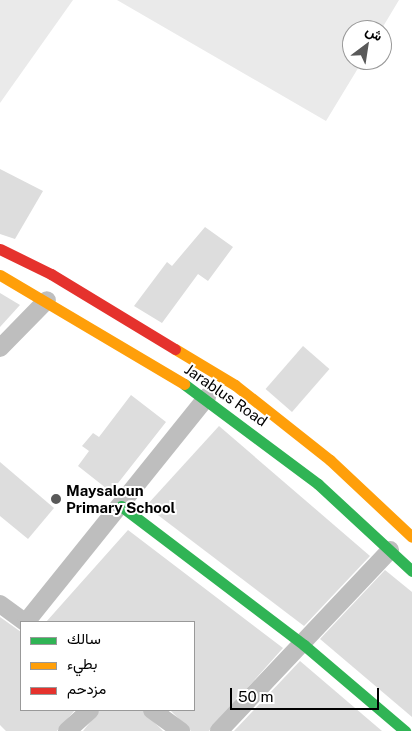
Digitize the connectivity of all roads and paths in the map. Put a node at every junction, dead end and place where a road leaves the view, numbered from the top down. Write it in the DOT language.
graph roads {
  1 [pos="0,249"];
  2 [pos="0,275"];
  3 [pos="47,300"];
  4 [pos="0,348"];
  5 [pos="207,397"];
  6 [pos="121,506"];
  7 [pos="412,537"];
  8 [pos="390,550"];
  9 [pos="412,571"];
  10 [pos="0,604"];
  11 [pos="25,621"];
  12 [pos="27,621"];
  13 [pos="304,645"];
  14 [pos="89,711"];
  15 [pos="153,711"];
  16 [pos="68,731"];
  17 [pos="181,731"];
  18 [pos="219,731"];
  19 [pos="405,731"];
  1 -- 7 [label="main road, Jarablus Road"];
  2 -- 3 [label="main road, Jarablus Road"];
  3 -- 4 [label="street"];
  3 -- 5 [label="main road, Jarablus Road"];
  5 -- 6 [label="street"];
  5 -- 8 [label="main road, Jarablus Road"];
  6 -- 12 [label="street"];
  6 -- 13 [label="main road"];
  8 -- 9 [label="main road, Jarablus Road"];
  8 -- 13 [label="street"];
  10 -- 11 [label="street"];
  13 -- 18 [label="street"];
  13 -- 19 [label="main road"];
  14 -- 16 [label="street"];
  15 -- 17 [label="street"];
}
